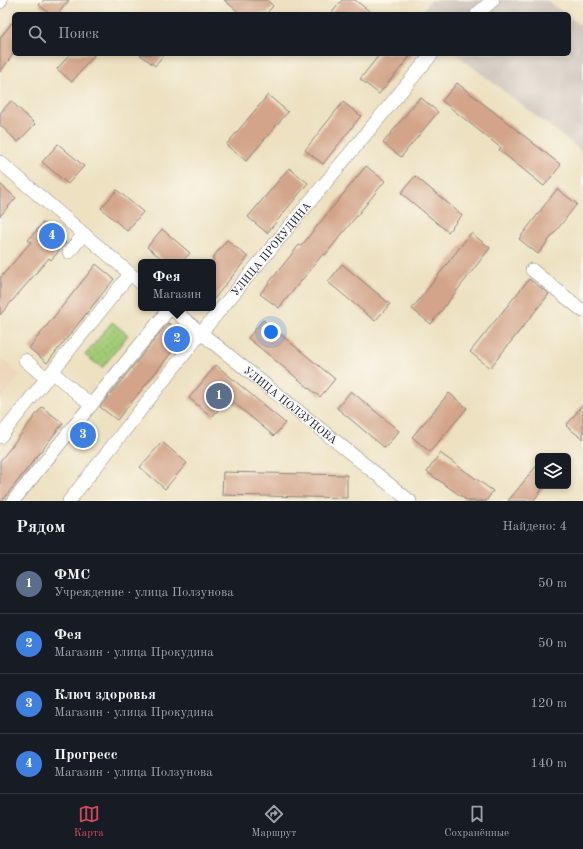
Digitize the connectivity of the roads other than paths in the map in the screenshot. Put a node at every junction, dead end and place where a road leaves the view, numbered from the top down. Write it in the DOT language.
graph roads {
  1 [pos="493,0"];
  2 [pos="479,12"];
  3 [pos="430,56"];
  4 [pos="0,163"];
  5 [pos="84,234"];
  6 [pos="69,252"];
  7 [pos="532,270"];
  8 [pos="130,274"];
  9 [pos="138,280"];
  10 [pos="169,311"];
  11 [pos="175,311"];
  12 [pos="583,311"];
  13 [pos="201,333"];
  14 [pos="25,360"];
  15 [pos="49,375"];
  16 [pos="91,405"];
  17 [pos="0,437"];
  18 [pos="13,501"];
  19 [pos="69,501"];
  20 [pos="410,501"];
  1 -- 2 [label="street"];
  3 -- 13 [label="street, УЛИЦА ПРОКУДИНА"];
  4 -- 5 [label="street"];
  5 -- 6 [label="street"];
  5 -- 8 [label="street"];
  7 -- 12 [label="street"];
  8 -- 9 [label="street"];
  8 -- 15 [label="street"];
  10 -- 16 [label="street"];
  11 -- 13 [label="street, УЛИЦА ПОЛЗУНОВА"];
  13 -- 19 [label="street, УЛИЦА ПРОКУДИНА"];
  13 -- 20 [label="street, УЛИЦА ПОЛЗУНОВА"];
  14 -- 15 [label="street"];
  15 -- 16 [label="street"];
  15 -- 17 [label="street"];
  16 -- 18 [label="street"];
}
